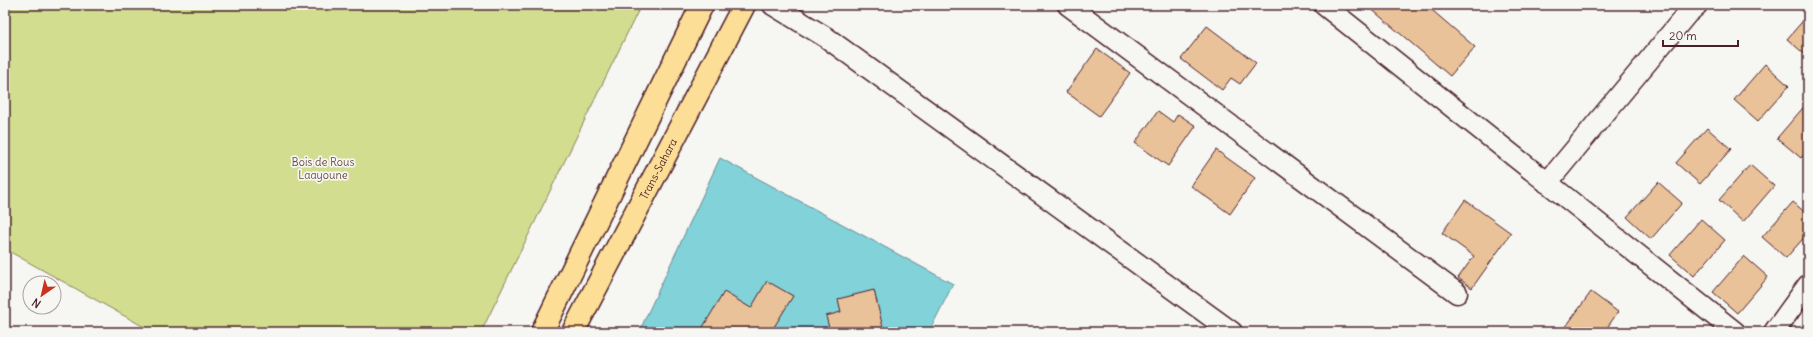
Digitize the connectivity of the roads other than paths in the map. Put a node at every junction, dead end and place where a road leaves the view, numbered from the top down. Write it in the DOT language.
graph roads {
  1 [pos="702,5"];
  2 [pos="742,5"];
  3 [pos="773,5"];
  4 [pos="1068,5"];
  5 [pos="1324,5"];
  6 [pos="1697,5"];
  7 [pos="1547,183"];
  8 [pos="1808,285"];
  9 [pos="1456,293"];
  10 [pos="542,332"];
  11 [pos="573,332"];
  12 [pos="1232,332"];
  13 [pos="1736,332"];
  14 [pos="1774,332"];
  1 -- 10 [label="highway"];
  2 -- 11 [label="highway, Trans-Sahara"];
  3 -- 12 [label="street"];
  4 -- 9 [label="street"];
  5 -- 7 [label="street"];
  6 -- 7 [label="street"];
  7 -- 13 [label="street"];
  8 -- 14 [label="street"];
}
